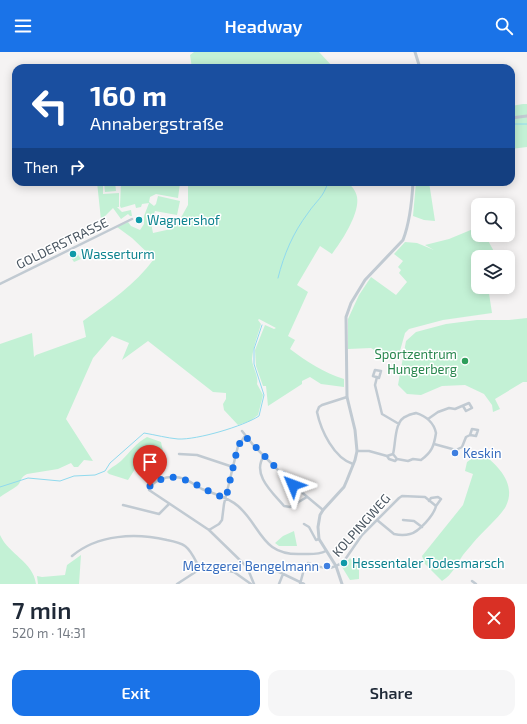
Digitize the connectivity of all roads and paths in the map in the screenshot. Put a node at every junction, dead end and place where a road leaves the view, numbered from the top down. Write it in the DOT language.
graph roads {
  1 [pos="415,52"];
  2 [pos="419,64"];
  3 [pos="527,116"];
  4 [pos="515,118"];
  5 [pos="413,186"];
  6 [pos="132,219"];
  7 [pos="0,284"];
  8 [pos="377,377"];
  9 [pos="347,397"];
  10 [pos="463,406"];
  11 [pos="428,419"];
  12 [pos="399,424"];
  13 [pos="242,431"];
  14 [pos="470,435"];
  15 [pos="245,436"];
  16 [pos="434,444"];
  17 [pos="357,451"];
  18 [pos="179,454"];
  19 [pos="393,454"];
  20 [pos="264,456"];
  21 [pos="387,456"];
  22 [pos="397,459"];
  23 [pos="354,464"];
  24 [pos="233,467"];
  25 [pos="307,497"];
  26 [pos="226,498"];
  27 [pos="429,500"];
  28 [pos="168,504"];
  29 [pos="123,505"];
  30 [pos="436,506"];
  31 [pos="323,510"];
  32 [pos="377,520"];
  33 [pos="403,520"];
  34 [pos="304,524"];
  35 [pos="422,527"];
  36 [pos="209,530"];
  37 [pos="319,539"];
  38 [pos="326,551"];
  39 [pos="72,556"];
  40 [pos="308,563"];
  41 [pos="336,566"];
  42 [pos="200,569"];
  43 [pos="275,570"];
  44 [pos="303,573"];
  45 [pos="283,574"];
  46 [pos="472,581"];
  47 [pos="300,583"];
  48 [pos="177,584"];
  49 [pos="252,584"];
  50 [pos="279,584"];
  51 [pos="304,584"];
  52 [pos="342,584"];
  53 [pos="476,584"];
  1 -- 2 [label="street"];
  3 -- 4 [label="street"];
  5 -- 9 [label="street"];
  6 -- 7 [label="street, GOLDERSTRASSE"];
  8 -- 12 [label="street"];
  9 -- 17 [label="street"];
  9 -- 23 [label="street"];
  10 -- 11 [label="street"];
  11 -- 12 [label="street"];
  11 -- 16 [label="street"];
  12 -- 19 [label="street"];
  13 -- 15 [label="street"];
  14 -- 16 [label="street"];
  15 -- 20 [label="street"];
  15 -- 24 [label="street"];
  16 -- 22 [label="street"];
  17 -- 21 [label="street"];
  17 -- 23 [label="street"];
  18 -- 24 [label="street"];
  19 -- 21 [label="street"];
  19 -- 22 [label="street"];
  20 -- 25 [label="street"];
  20 -- 25 [label="street"];
  21 -- 22 [label="street"];
  23 -- 31 [label="street"];
  24 -- 26 [label="street"];
  25 -- 31 [label="street"];
  26 -- 28 [label="street"];
  26 -- 36 [label="street"];
  26 -- 38 [label="street"];
  27 -- 30 [label="street, KOLPINGWEG"];
  27 -- 30 [label="street, KOLPINGWEG"];
  27 -- 32 [label="street, KOLPINGWEG"];
  28 -- 29 [label="street"];
  28 -- 36 [label="street"];
  30 -- 35 [label="street"];
  31 -- 37 [label="street"];
  32 -- 35 [label="street"];
  32 -- 41 [label="street, KOLPINGWEG"];
  33 -- 35 [label="street"];
  34 -- 37 [label="street"];
  36 -- 49 [label="street"];
  37 -- 38 [label="street"];
  38 -- 41 [label="street"];
  39 -- 42 [label="street"];
  40 -- 41 [label="street, KOLPINGWEG"];
  41 -- 52 [label="street"];
  42 -- 48 [label="street"];
  42 -- 49 [label="street"];
  43 -- 45 [label="street"];
  44 -- 47 [label="street"];
  45 -- 47 [label="street"];
  45 -- 50 [label="street"];
  46 -- 53 [label="street"];
  47 -- 51 [label="street"];
}
